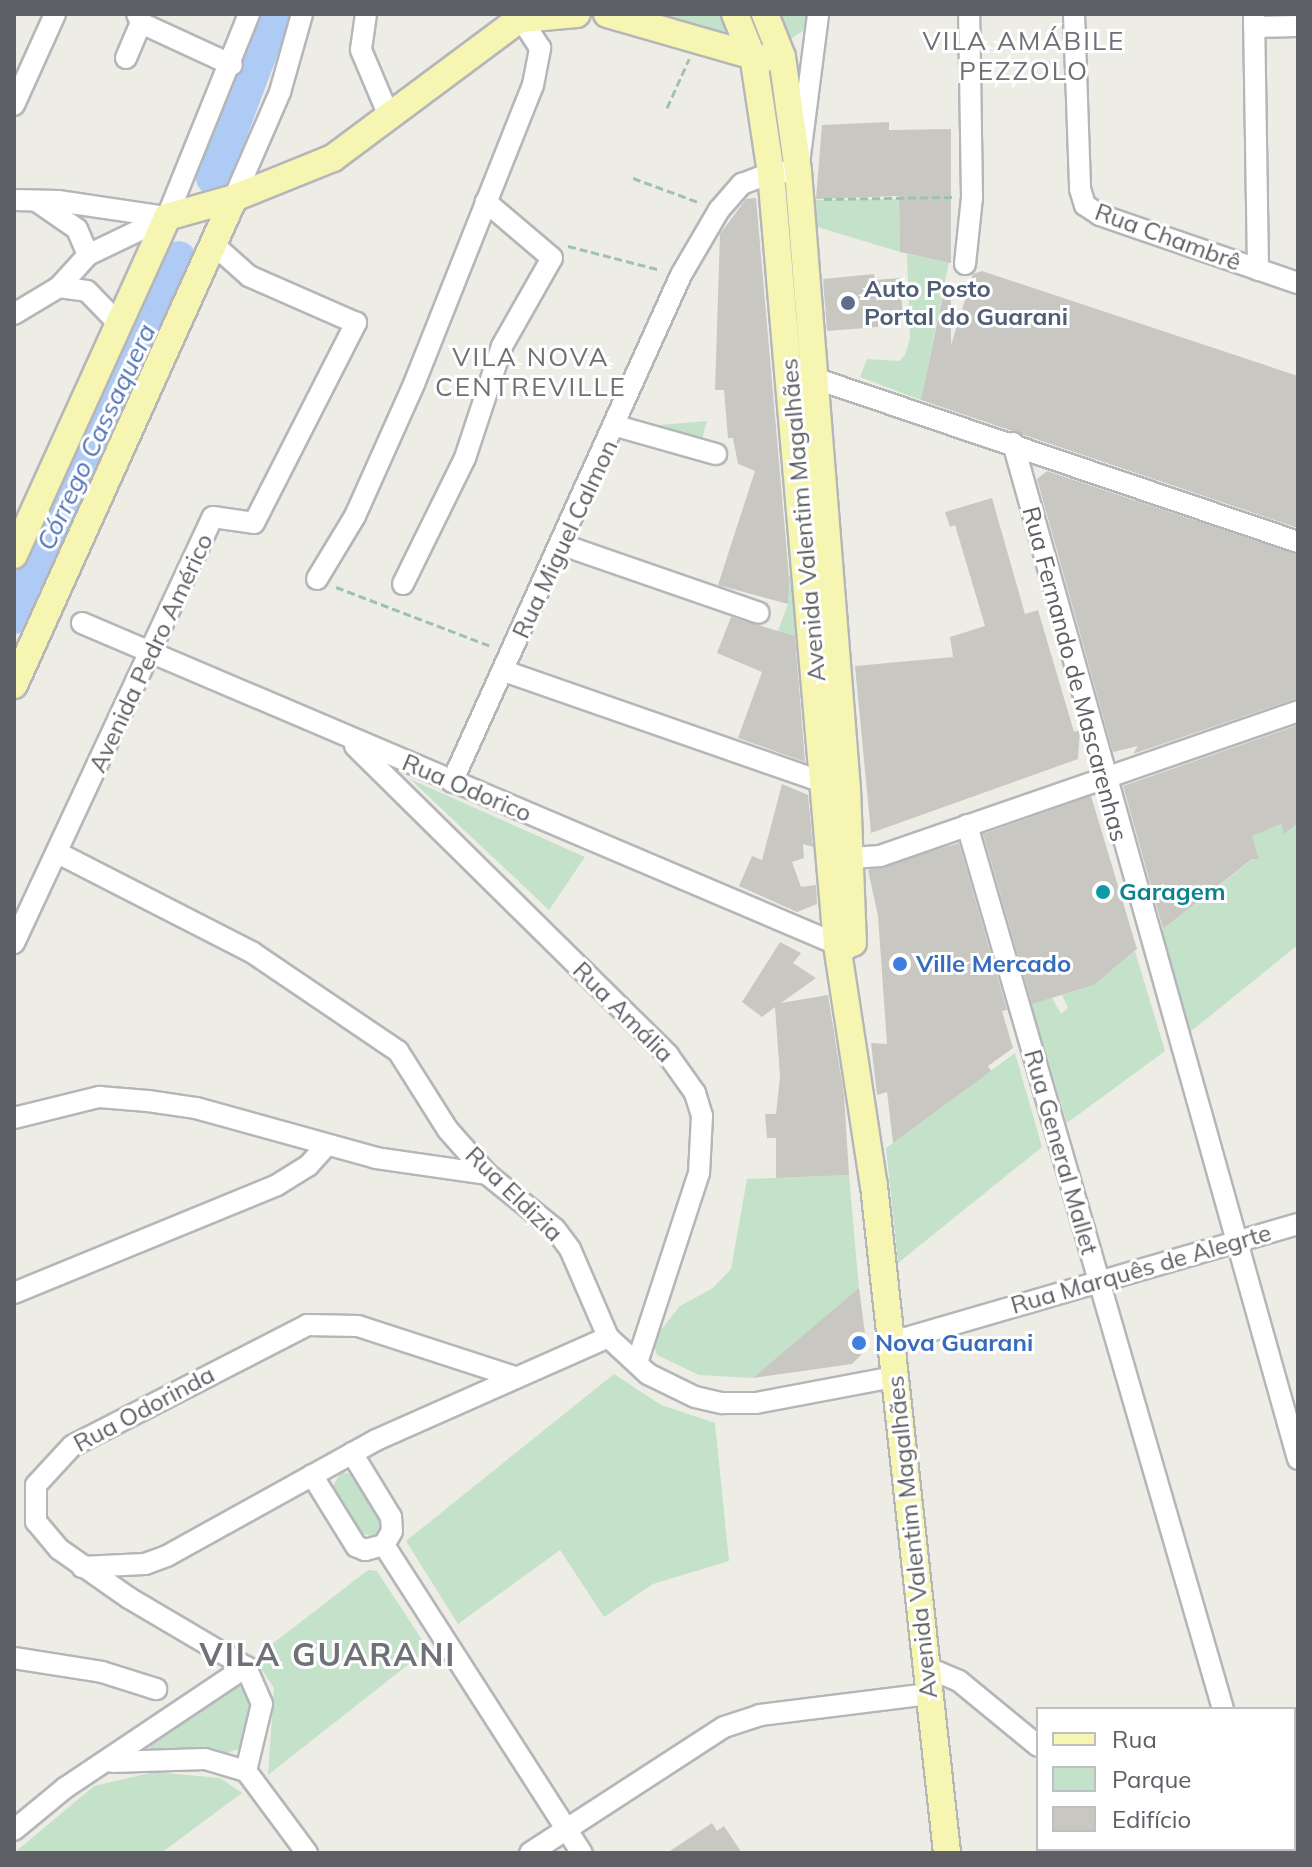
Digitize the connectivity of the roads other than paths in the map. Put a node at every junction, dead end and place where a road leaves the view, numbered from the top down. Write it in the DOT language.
graph roads {
  1 [pos="249,14"];
  2 [pos="302,14"];
  3 [pos="366,14"];
  4 [pos="577,14"];
  5 [pos="610,14"];
  6 [pos="735,14"];
  7 [pos="765,14"];
  8 [pos="969,14"];
  9 [pos="1074,14"];
  10 [pos="53,15"];
  11 [pos="522,16"];
  12 [pos="139,18"];
  13 [pos="1254,20"];
  14 [pos="817,21"];
  15 [pos="1298,26"];
  16 [pos="782,57"];
  17 [pos="126,58"];
  18 [pos="754,61"];
  19 [pos="232,65"];
  20 [pos="14,105"];
  21 [pos="389,116"];
  22 [pos="798,171"];
  23 [pos="771,173"];
  24 [pos="234,198"];
  25 [pos="14,200"];
  26 [pos="38,202"];
  27 [pos="486,202"];
  28 [pos="167,217"];
  29 [pos="213,244"];
  30 [pos="88,255"];
  31 [pos="965,264"];
  32 [pos="1258,270"];
  33 [pos="1298,283"];
  34 [pos="59,287"];
  35 [pos="14,314"];
  36 [pos="119,324"];
  37 [pos="803,374"];
  38 [pos="617,426"];
  39 [pos="1013,443"];
  40 [pos="716,454"];
  41 [pos="1298,542"];
  42 [pos="563,545"];
  43 [pos="14,555"];
  44 [pos="317,579"];
  45 [pos="403,584"];
  46 [pos="759,613"];
  47 [pos="82,623"];
  48 [pos="151,653"];
  49 [pos="508,662"];
  50 [pos="14,685"];
  51 [pos="1298,711"];
  52 [pos="346,737"];
  53 [pos="1103,778"];
  54 [pos="452,782"];
  55 [pos="836,785"];
  56 [pos="967,825"];
  57 [pos="58,853"];
  58 [pos="841,859"];
  59 [pos="14,943"];
  60 [pos="845,948"];
  61 [pos="14,1118"];
  62 [pos="325,1147"];
  63 [pos="487,1174"];
  64 [pos="1298,1224"];
  65 [pos="1235,1242"];
  66 [pos="1098,1282"];
  67 [pos="14,1293"];
  68 [pos="608,1337"];
  69 [pos="892,1342"];
  70 [pos="637,1363"];
  71 [pos="515,1377"];
  72 [pos="894,1377"];
  73 [pos="352,1453"];
  74 [pos="1298,1459"];
  75 [pos="312,1475"];
  76 [pos="384,1545"];
  77 [pos="82,1567"];
  78 [pos="14,1658"];
  79 [pos="246,1667"];
  80 [pos="926,1667"];
  81 [pos="156,1689"];
  82 [pos="929,1694"];
  83 [pos="1222,1707"];
  84 [pos="1036,1744"];
  85 [pos="108,1762"];
  86 [pos="246,1771"];
  87 [pos="567,1829"];
  88 [pos="14,1830"];
  89 [pos="307,1853"];
  90 [pos="530,1853"];
  91 [pos="582,1853"];
  92 [pos="947,1853"];
  1 -- 19 [label="street"];
  2 -- 24 [label="street"];
  3 -- 21 [label="street"];
  4 -- 11 [label="main road"];
  5 -- 18 [label="main road"];
  6 -- 18 [label="main road, Avenida Valentim Magalhães"];
  7 -- 16 [label="main road, Avenida Valentim Magalhães"];
  8 -- 31 [label="street"];
  9 -- 32 [label="street, Rua Chambrê"];
  10 -- 20 [label="street"];
  11 -- 21 [label="main road"];
  11 -- 27 [label="street"];
  12 -- 17 [label="street"];
  12 -- 19 [label="street"];
  13 -- 15 [label="street"];
  13 -- 32 [label="street"];
  14 -- 16 [label="street"];
  14 -- 22 [label="street"];
  16 -- 18 [label="main road"];
  16 -- 22 [label="main road, Avenida Valentim Magalhães"];
  18 -- 23 [label="main road, Avenida Valentim Magalhães"];
  19 -- 28 [label="street"];
  21 -- 24 [label="main road"];
  22 -- 23 [label="street, Rua Miguel Calmon"];
  22 -- 37 [label="main road, Avenida Valentim Magalhães"];
  23 -- 37 [label="main road, Avenida Valentim Magalhães"];
  23 -- 38 [label="street, Rua Miguel Calmon"];
  24 -- 28 [label="main road"];
  24 -- 29 [label="main road"];
  25 -- 26 [label="street"];
  26 -- 28 [label="street"];
  26 -- 30 [label="street"];
  27 -- 44 [label="street"];
  27 -- 45 [label="street"];
  28 -- 30 [label="street"];
  28 -- 36 [label="main road"];
  29 -- 48 [label="street, Avenida Pedro Américo"];
  29 -- 50 [label="main road"];
  30 -- 34 [label="street"];
  32 -- 33 [label="street, Rua Chambrê"];
  34 -- 35 [label="street"];
  34 -- 36 [label="street"];
  36 -- 43 [label="main road"];
  37 -- 39 [label="street"];
  37 -- 55 [label="main road, Avenida Valentim Magalhães"];
  38 -- 40 [label="street"];
  38 -- 42 [label="street, Rua Miguel Calmon"];
  39 -- 41 [label="street"];
  39 -- 53 [label="street, Rua Fernando de Mascarenhas"];
  42 -- 46 [label="street"];
  42 -- 49 [label="street, Rua Miguel Calmon"];
  47 -- 48 [label="street, Rua Odorico"];
  48 -- 52 [label="street, Rua Odorico"];
  48 -- 57 [label="street, Avenida Pedro Américo"];
  49 -- 54 [label="street, Rua Miguel Calmon"];
  49 -- 55 [label="street"];
  51 -- 53 [label="street"];
  52 -- 54 [label="street, Rua Odorico"];
  52 -- 70 [label="street, Rua Amália"];
  53 -- 56 [label="street"];
  53 -- 65 [label="street, Rua Fernando de Mascarenhas"];
  54 -- 60 [label="street, Rua Odorico"];
  55 -- 58 [label="main road, Avenida Valentim Magalhães"];
  56 -- 58 [label="street"];
  56 -- 66 [label="street, Rua General Mallet"];
  57 -- 59 [label="street, Avenida Pedro Américo"];
  57 -- 63 [label="street, Rua Eldizia"];
  58 -- 60 [label="main road, Avenida Valentim Magalhães"];
  60 -- 69 [label="main road, Avenida Valentim Magalhães"];
  61 -- 62 [label="street"];
  62 -- 63 [label="street"];
  62 -- 67 [label="street"];
  63 -- 68 [label="street, Rua Eldizia"];
  64 -- 65 [label="street, Rua Marquês de Alegrte"];
  65 -- 66 [label="street, Rua Marquês de Alegrte"];
  65 -- 74 [label="street, Rua Fernando de Mascarenhas"];
  66 -- 69 [label="street, Rua Marquês de Alegrte"];
  66 -- 83 [label="street, Rua General Mallet"];
  68 -- 70 [label="street, Rua Eldizia"];
  68 -- 71 [label="street"];
  69 -- 72 [label="main road, Avenida Valentim Magalhães"];
  70 -- 72 [label="street, Rua Eldizia"];
  71 -- 73 [label="street"];
  71 -- 77 [label="street, Rua Odorinda"];
  72 -- 80 [label="main road, Avenida Valentim Magalhães"];
  73 -- 75 [label="street"];
  73 -- 76 [label="street"];
  75 -- 76 [label="street"];
  75 -- 77 [label="street"];
  76 -- 87 [label="street"];
  77 -- 79 [label="street, Rua Odorinda"];
  78 -- 81 [label="street"];
  79 -- 85 [label="street"];
  79 -- 86 [label="street"];
  80 -- 82 [label="main road, Avenida Valentim Magalhães"];
  80 -- 84 [label="street"];
  82 -- 87 [label="street"];
  82 -- 92 [label="main road, Avenida Valentim Magalhães"];
  85 -- 86 [label="street"];
  85 -- 88 [label="street"];
  86 -- 89 [label="street"];
  87 -- 90 [label="street"];
  87 -- 91 [label="street"];
}
